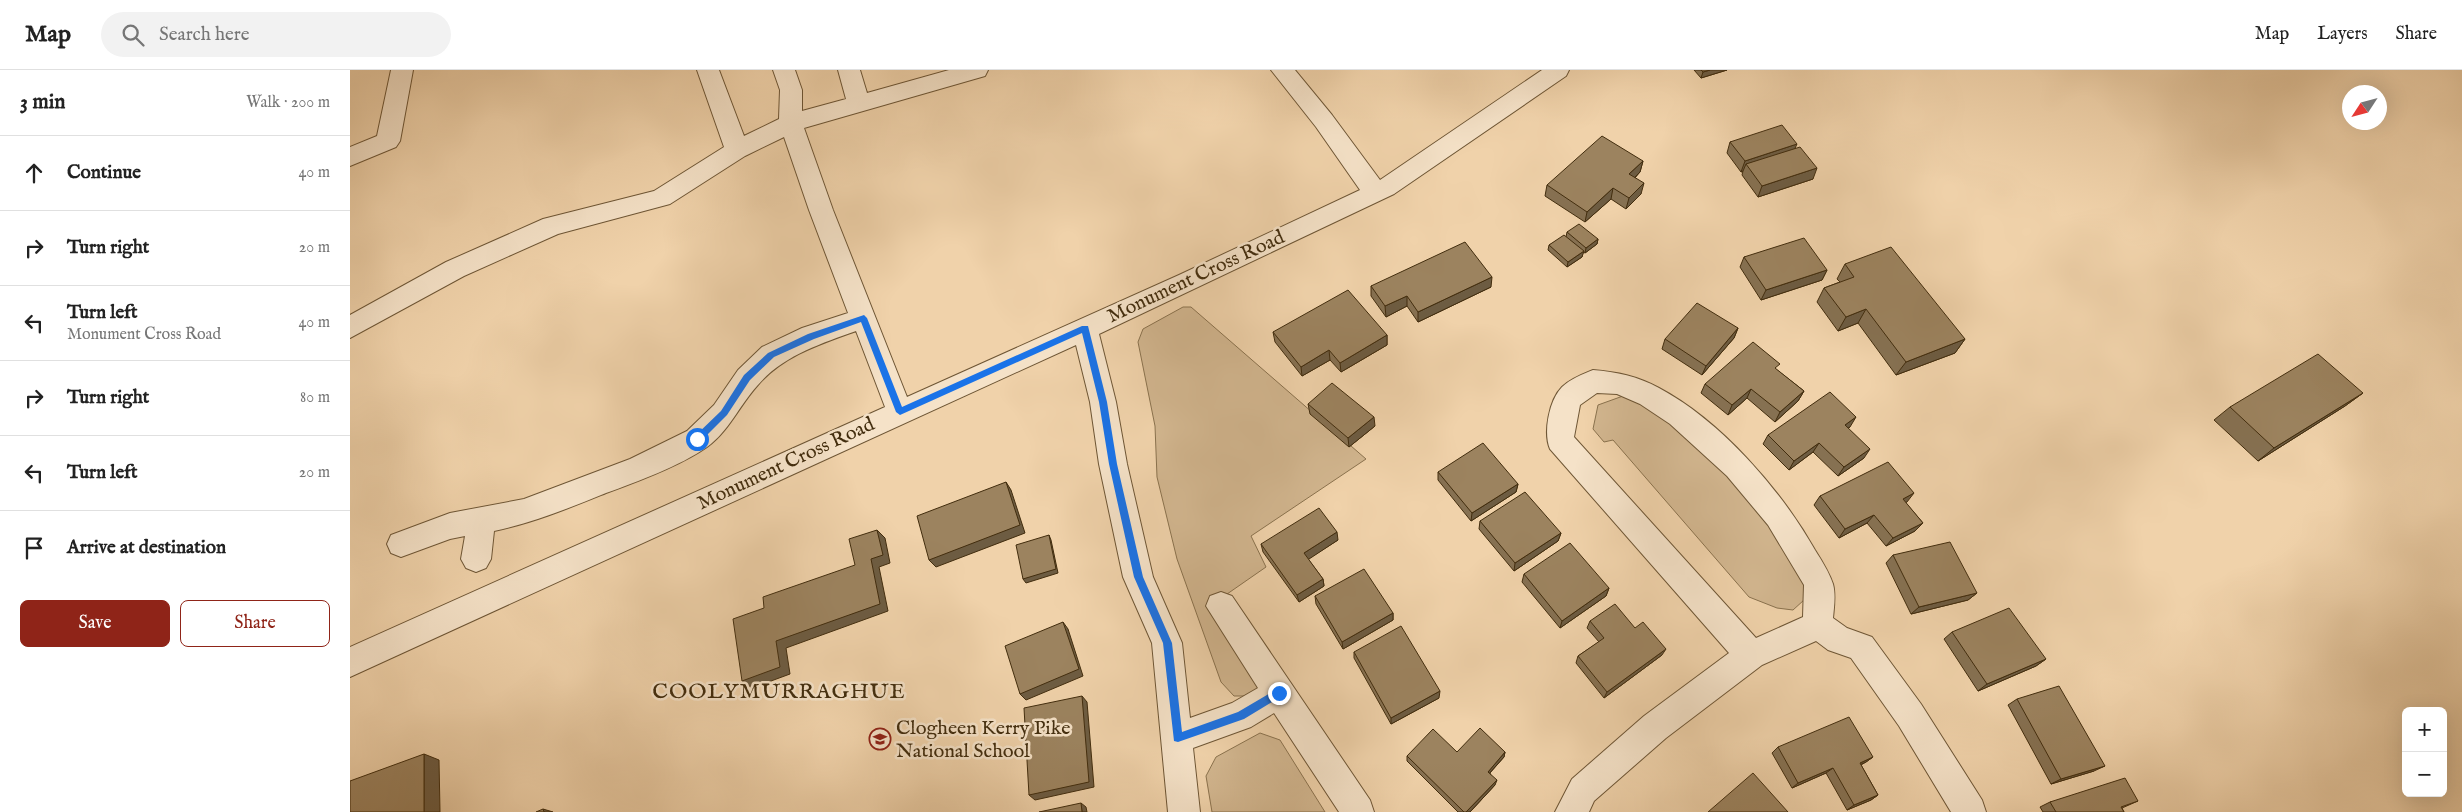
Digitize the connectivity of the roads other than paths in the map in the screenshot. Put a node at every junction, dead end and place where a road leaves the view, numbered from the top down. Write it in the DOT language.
graph roads {
  1 [pos="402,70"];
  2 [pos="708,70"];
  3 [pos="784,70"];
  4 [pos="849,70"];
  5 [pos="977,70"];
  6 [pos="1282,70"];
  7 [pos="1558,70"];
  8 [pos="859,103"];
  9 [pos="791,123"];
  10 [pos="737,150"];
  11 [pos="350,157"];
  12 [pos="1376,193"];
  13 [pos="864,318"];
  14 [pos="350,327"];
  15 [pos="1085,328"];
  16 [pos="900,412"];
  17 [pos="481,520"];
  18 [pos="401,544"];
  19 [pos="476,560"];
  20 [pos="1221,606"];
  21 [pos="1818,625"];
  22 [pos="1751,655"];
  23 [pos="350,662"];
  24 [pos="1279,693"];
  25 [pos="1178,738"];
  26 [pos="1184,812"];
  27 [pos="1358,812"];
  28 [pos="1571,812"];
  29 [pos="1970,812"];
  1 -- 11 [label="street"];
  2 -- 10 [label="street"];
  3 -- 9 [label="street"];
  4 -- 8 [label="street"];
  5 -- 8 [label="street"];
  6 -- 12 [label="street"];
  7 -- 12 [label="street, Monument Cross Road"];
  8 -- 9 [label="street"];
  9 -- 10 [label="street"];
  9 -- 13 [label="street"];
  10 -- 14 [label="street"];
  12 -- 15 [label="street, Monument Cross Road"];
  13 -- 16 [label="street"];
  13 -- 17 [label="street"];
  15 -- 16 [label="street, Monument Cross Road"];
  15 -- 25 [label="street"];
  16 -- 23 [label="street, Monument Cross Road"];
  17 -- 18 [label="street"];
  17 -- 19 [label="street"];
  20 -- 24 [label="street"];
  21 -- 22 [label="street"];
  21 -- 22 [label="street"];
  21 -- 29 [label="street"];
  22 -- 28 [label="street"];
  24 -- 25 [label="street"];
  24 -- 27 [label="street"];
  25 -- 26 [label="street"];
}
